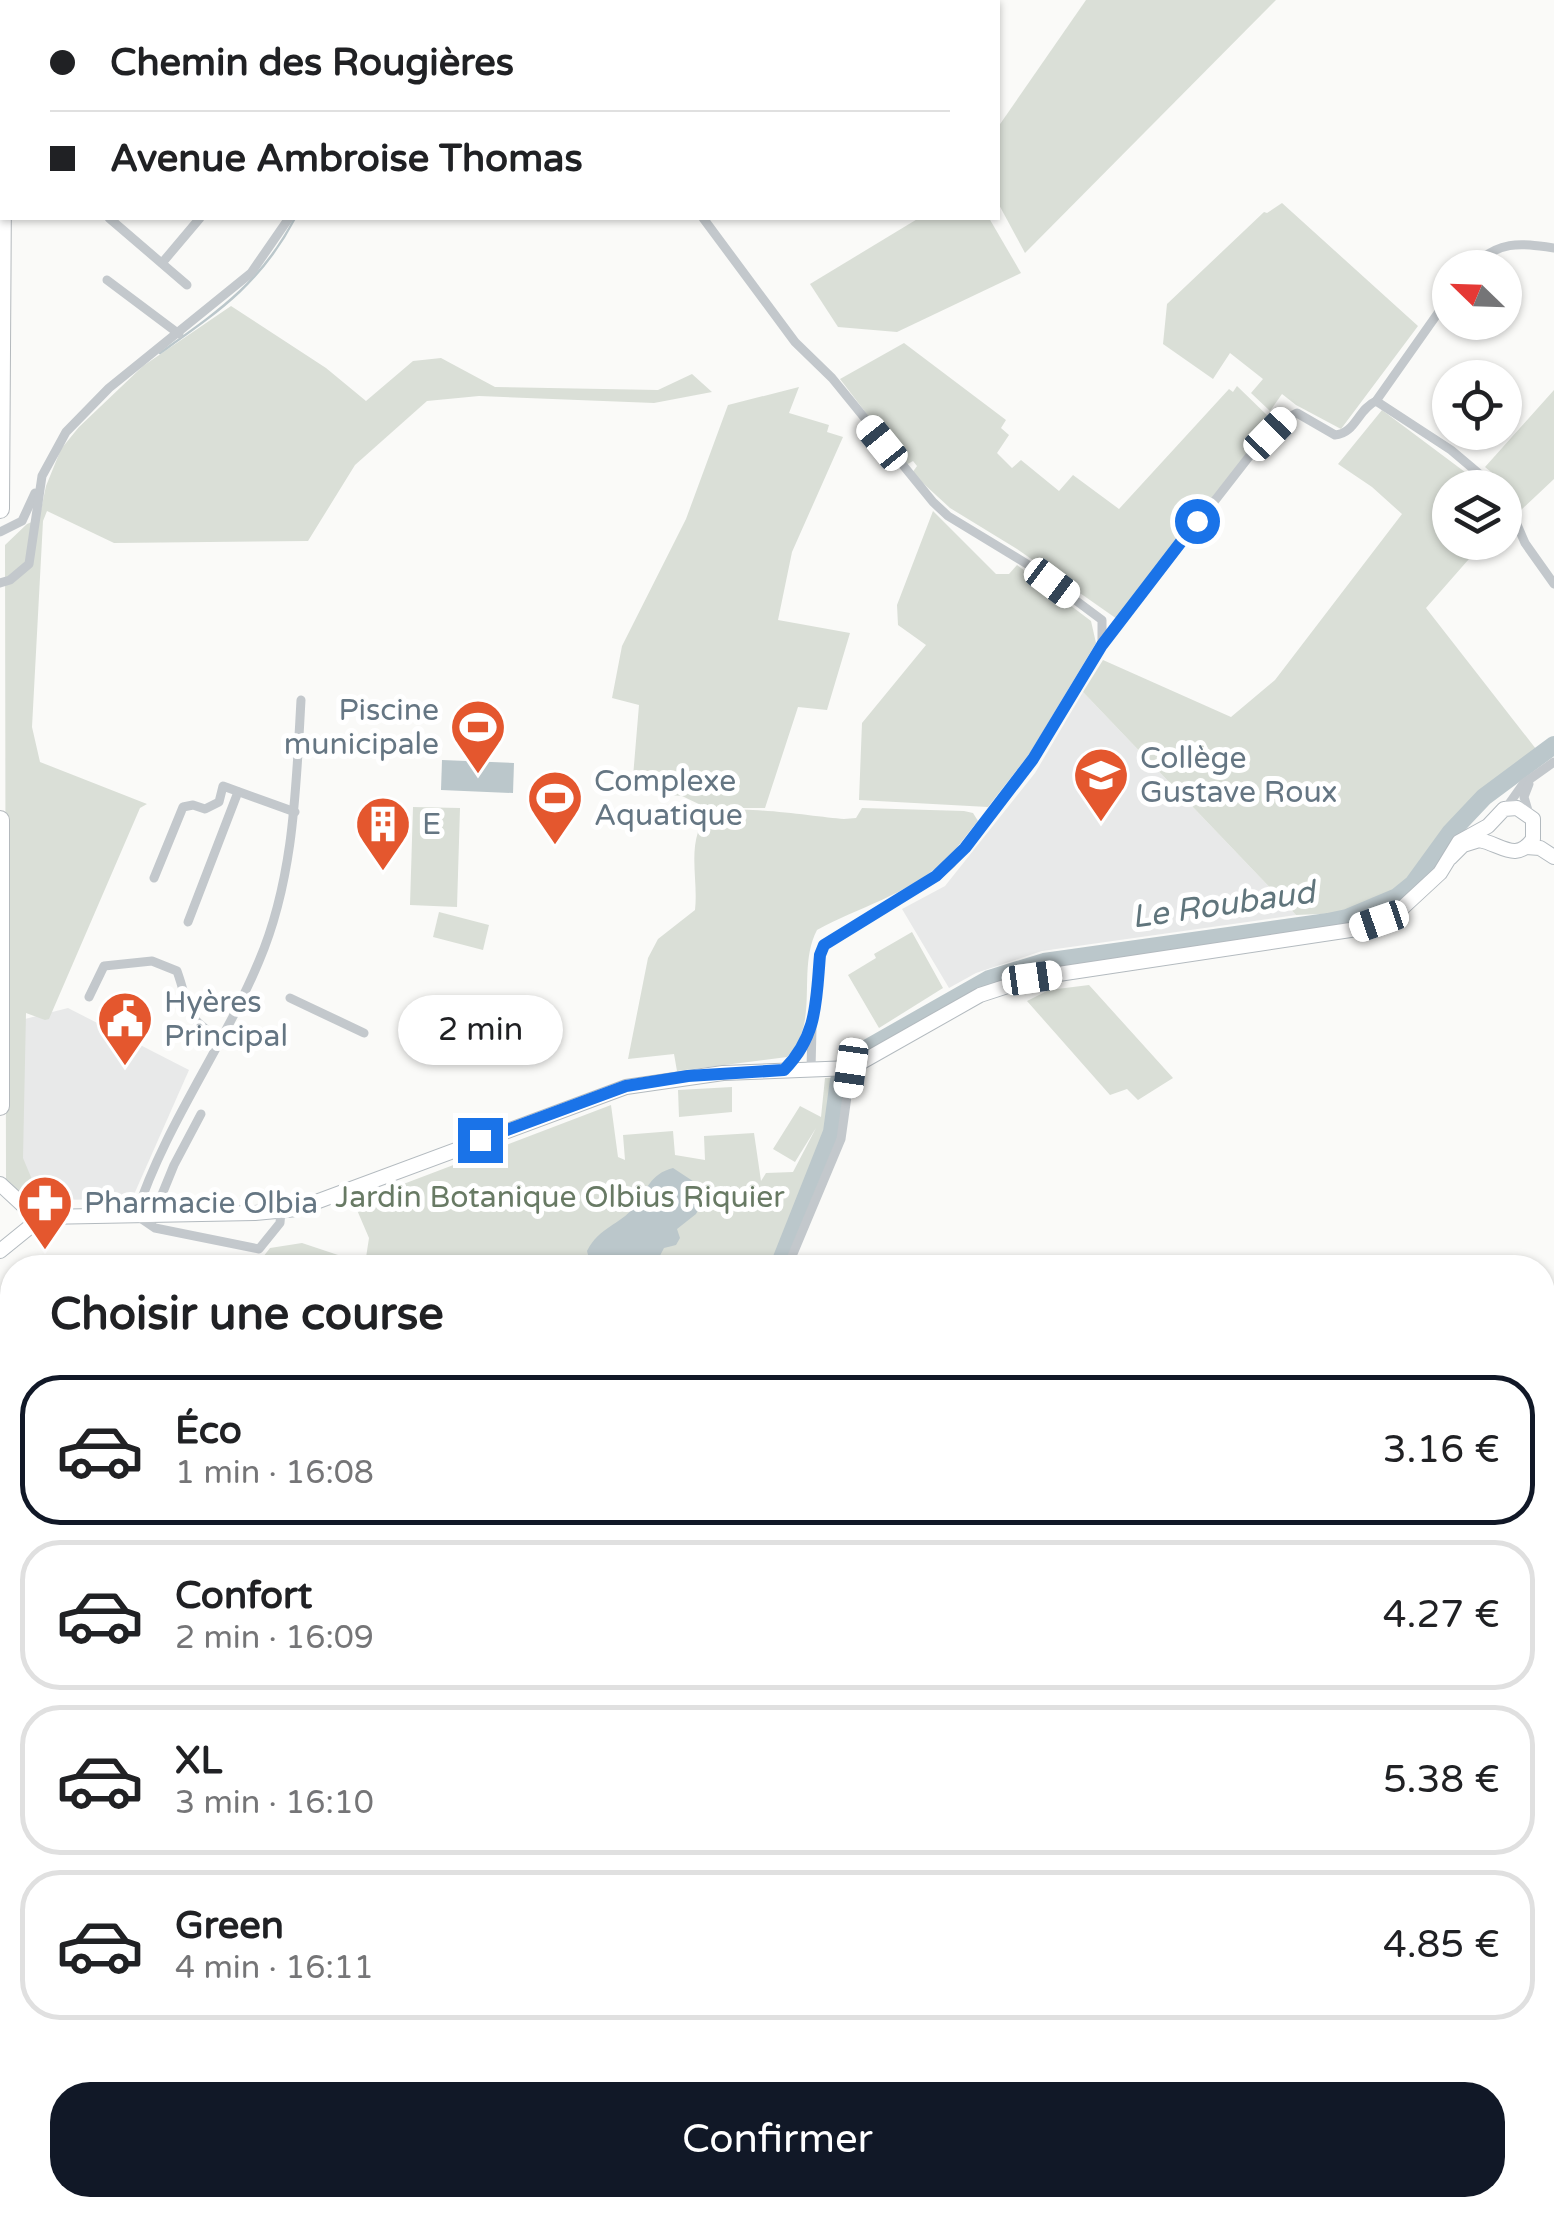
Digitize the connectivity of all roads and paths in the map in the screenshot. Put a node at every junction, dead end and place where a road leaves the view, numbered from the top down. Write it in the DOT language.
graph roads {
  1 [pos="2,220"];
  2 [pos="110,220"];
  3 [pos="198,220"];
  4 [pos="288,220"];
  5 [pos="704,220"];
  6 [pos="1554,248"];
  7 [pos="1498,250"];
  8 [pos="162,262"];
  9 [pos="106,280"];
  10 [pos="187,286"];
  11 [pos="1432,322"];
  12 [pos="179,334"];
  13 [pos="1376,401"];
  14 [pos="1475,470"];
  15 [pos="42,476"];
  16 [pos="0,509"];
  17 [pos="0,532"];
  18 [pos="1522,537"];
  19 [pos="0,584"];
  20 [pos="1554,584"];
  21 [pos="1102,645"];
  22 [pos="301,700"];
  23 [pos="1554,762"];
  24 [pos="1536,774"];
  25 [pos="238,792"];
  26 [pos="1506,808"];
  27 [pos="295,812"];
  28 [pos="1529,814"];
  29 [pos="0,820"];
  30 [pos="1492,821"];
  31 [pos="1535,830"];
  32 [pos="1497,846"];
  33 [pos="1526,847"];
  34 [pos="1554,854"];
  35 [pos="1450,858"];
  36 [pos="154,878"];
  37 [pos="188,922"];
  38 [pos="89,997"];
  39 [pos="290,998"];
  40 [pos="812,1028"];
  41 [pos="364,1032"];
  42 [pos="221,1039"];
  43 [pos="800,1053"];
  44 [pos="851,1068"];
  45 [pos="808,1069"];
  46 [pos="784,1070"];
  47 [pos="0,1106"];
  48 [pos="201,1114"];
  49 [pos="0,1184"];
  50 [pos="281,1211"];
  51 [pos="136,1214"];
  52 [pos="154,1214"];
  53 [pos="42,1217"];
  54 [pos="0,1251"];
  55 [pos="792,1255"];
  1 -- 16 [label="highway"];
  2 -- 8 [label="street"];
  3 -- 8 [label="street"];
  4 -- 12 [label="street"];
  5 -- 21 [label="street"];
  6 -- 7 [label="street"];
  8 -- 10 [label="street"];
  9 -- 12 [label="street"];
  11 -- 13 [label="street"];
  12 -- 15 [label="street"];
  13 -- 14 [label="street"];
  13 -- 21 [label="street"];
  15 -- 17 [label="street"];
  15 -- 19 [label="street"];
  18 -- 20 [label="street"];
  21 -- 40 [label="street"];
  22 -- 27 [label="street"];
  23 -- 24 [label="street"];
  24 -- 26 [label="street"];
  24 -- 28 [label="street"];
  25 -- 27 [label="street"];
  25 -- 36 [label="street"];
  25 -- 37 [label="street"];
  26 -- 28 [label="street"];
  26 -- 30 [label="street"];
  27 -- 42 [label="street"];
  28 -- 31 [label="street"];
  29 -- 47 [label="highway"];
  30 -- 32 [label="street"];
  30 -- 35 [label="street"];
  31 -- 33 [label="street"];
  31 -- 34 [label="street"];
  32 -- 33 [label="street"];
  32 -- 35 [label="street"];
  33 -- 34 [label="street"];
  35 -- 44 [label="street"];
  38 -- 42 [label="street"];
  39 -- 41 [label="street"];
  40 -- 43 [label="street"];
  40 -- 45 [label="street"];
  42 -- 51 [label="street"];
  43 -- 45 [label="street"];
  43 -- 46 [label="street"];
  44 -- 45 [label="street"];
  44 -- 55 [label="street"];
  45 -- 46 [label="street"];
  46 -- 50 [label="street"];
  48 -- 52 [label="street"];
  49 -- 53 [label="street"];
  50 -- 51 [label="street"];
  50 -- 52 [label="street"];
  51 -- 52 [label="street"];
  51 -- 53 [label="street"];
  53 -- 54 [label="street"];
}
